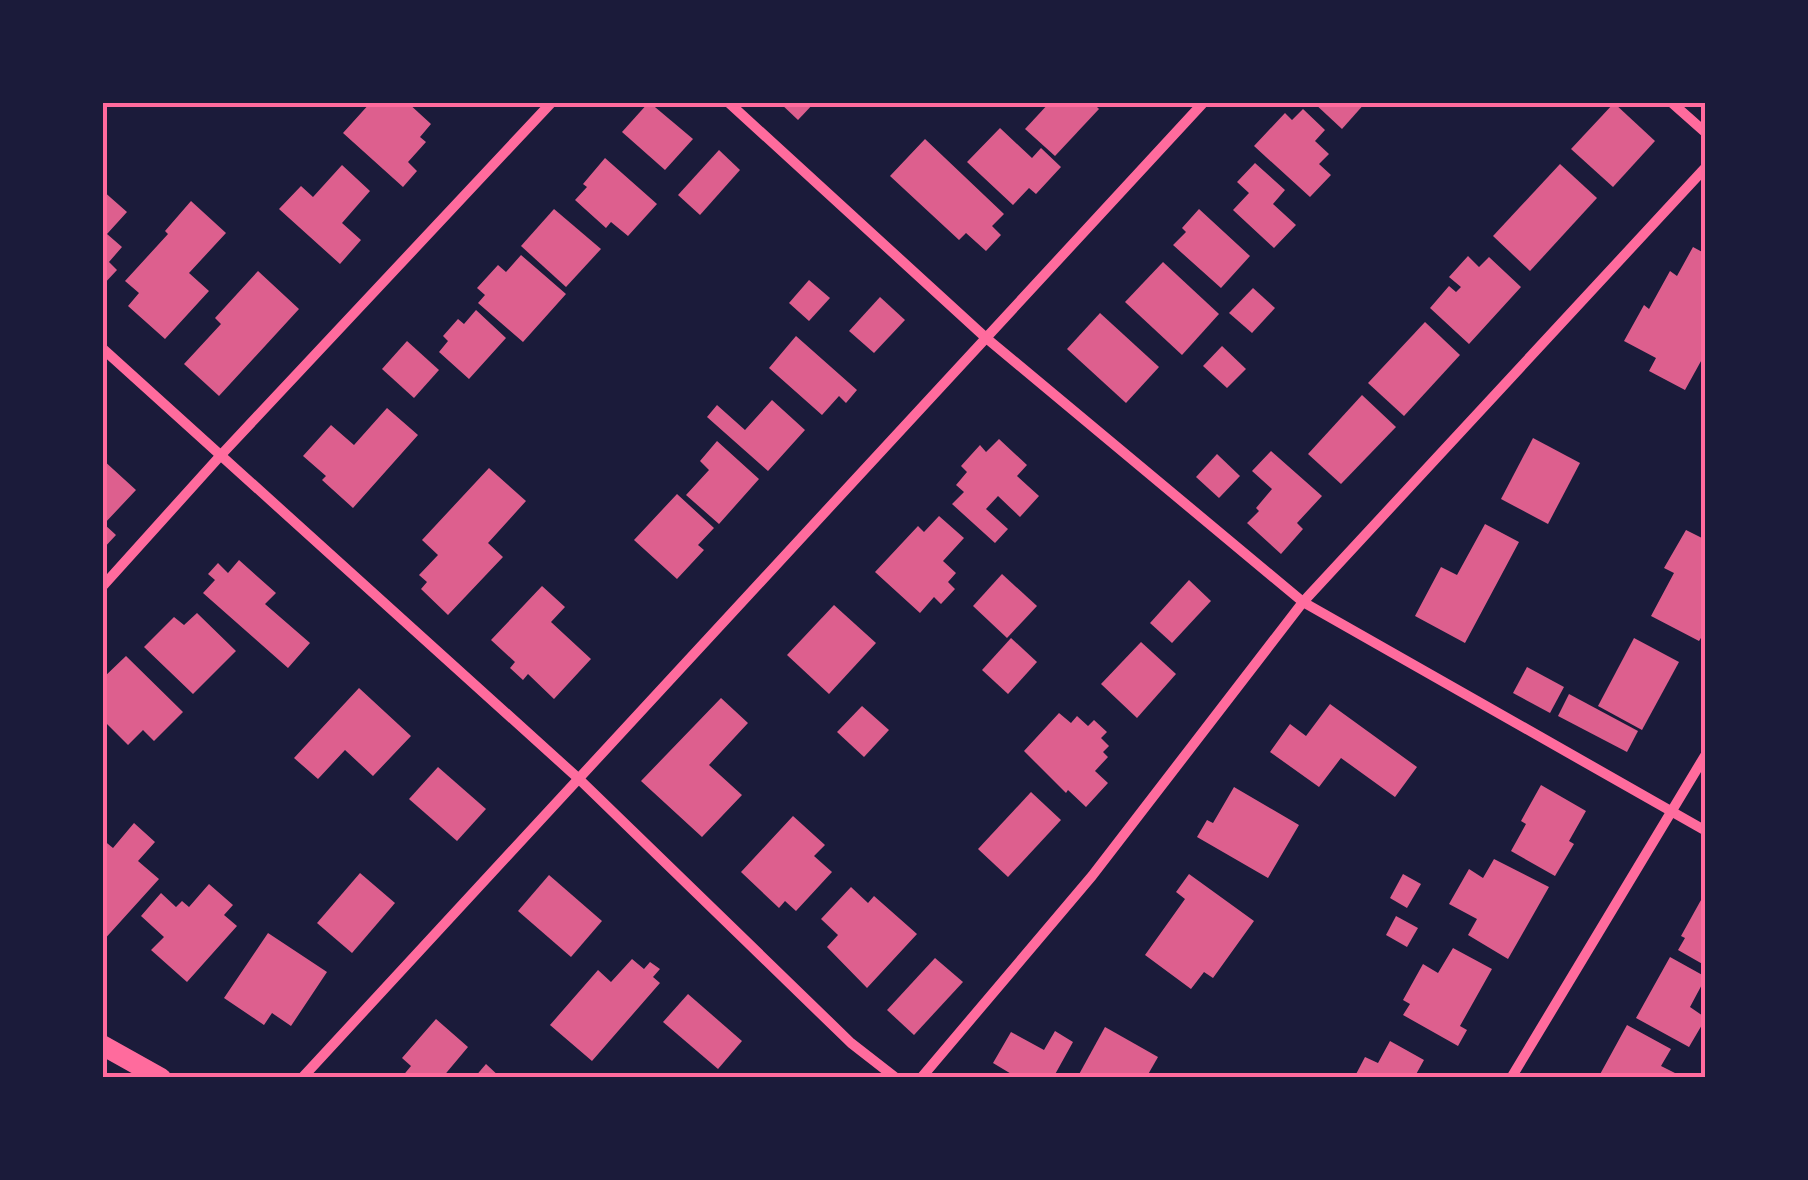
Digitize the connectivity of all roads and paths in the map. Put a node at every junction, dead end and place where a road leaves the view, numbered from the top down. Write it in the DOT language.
graph roads {
  1 [pos="552,102"];
  2 [pos="728,102"];
  3 [pos="1204,102"];
  4 [pos="1671,102"];
  5 [pos="1706,133"];
  6 [pos="1706,167"];
  7 [pos="985,337"];
  8 [pos="102,348"];
  9 [pos="222,455"];
  10 [pos="102,588"];
  11 [pos="1304,602"];
  12 [pos="1706,754"];
  13 [pos="579,780"];
  14 [pos="1671,811"];
  15 [pos="1706,831"];
  16 [pos="102,1045"];
  17 [pos="161,1078"];
  18 [pos="302,1078"];
  19 [pos="896,1078"];
  20 [pos="921,1078"];
  21 [pos="1511,1078"];
  1 -- 9 [label="street"];
  2 -- 7 [label="street"];
  3 -- 7 [label="street"];
  4 -- 5 [label="street"];
  6 -- 11 [label="street"];
  7 -- 11 [label="street"];
  7 -- 13 [label="street"];
  8 -- 9 [label="street"];
  9 -- 10 [label="street"];
  9 -- 13 [label="street"];
  11 -- 14 [label="street"];
  11 -- 20 [label="street"];
  12 -- 14 [label="street"];
  13 -- 18 [label="street"];
  13 -- 19 [label="street"];
  14 -- 15 [label="street"];
  14 -- 21 [label="street"];
  16 -- 17 [label="main road"];
}
